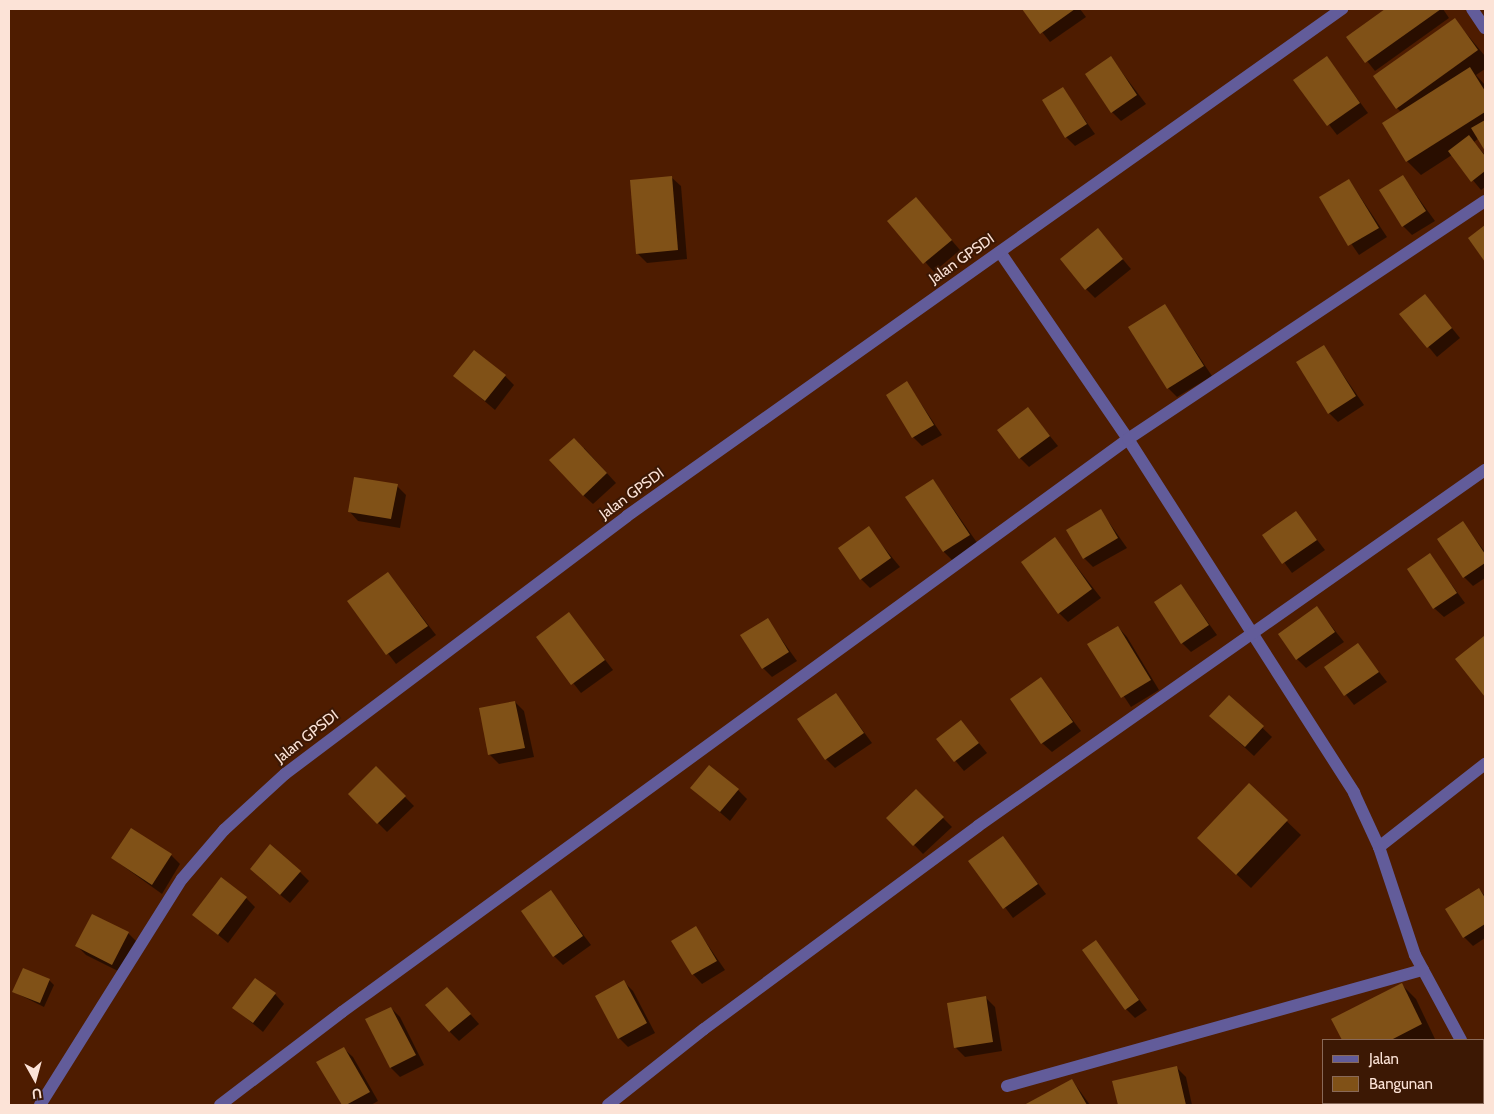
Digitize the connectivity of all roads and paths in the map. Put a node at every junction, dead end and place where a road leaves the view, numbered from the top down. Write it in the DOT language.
graph roads {
  1 [pos="1342,9"];
  2 [pos="1472,9"];
  3 [pos="1485,28"];
  4 [pos="1485,201"];
  5 [pos="1000,252"];
  6 [pos="1128,439"];
  7 [pos="1485,470"];
  8 [pos="1251,631"];
  9 [pos="1485,764"];
  10 [pos="1379,847"];
  11 [pos="1423,970"];
  12 [pos="1460,1039"];
  13 [pos="1007,1086"];
  14 [pos="40,1105"];
  15 [pos="220,1105"];
  16 [pos="608,1105"];
  1 -- 5 [label="street, Jalan GPSDI"];
  2 -- 3 [label="street"];
  4 -- 6 [label="street"];
  5 -- 6 [label="street"];
  5 -- 14 [label="street, Jalan GPSDI"];
  6 -- 8 [label="street"];
  6 -- 15 [label="street"];
  7 -- 8 [label="street"];
  8 -- 10 [label="street"];
  8 -- 16 [label="street"];
  9 -- 10 [label="street"];
  10 -- 11 [label="street"];
  11 -- 12 [label="street"];
  11 -- 13 [label="street"];
}
